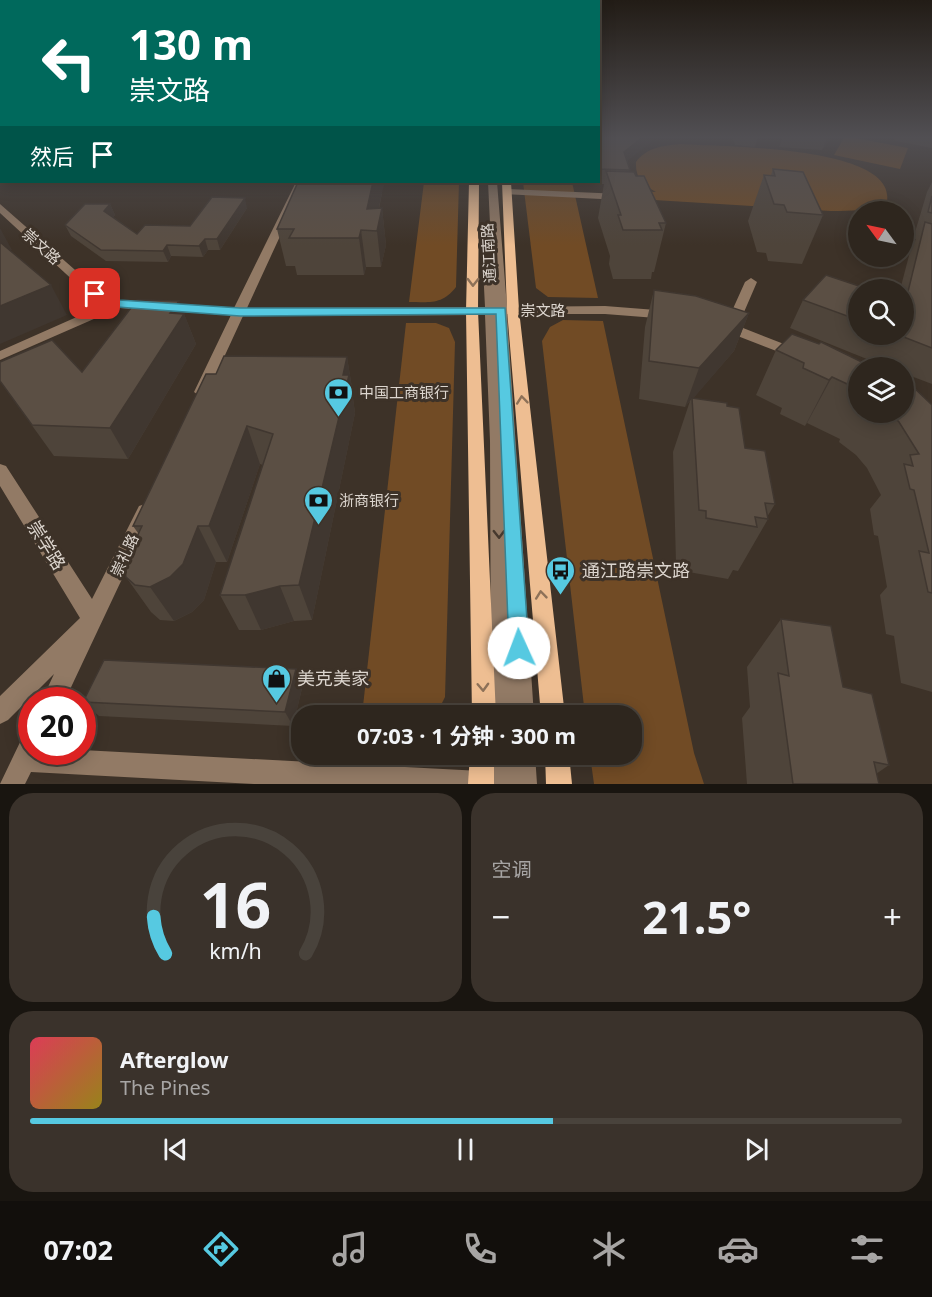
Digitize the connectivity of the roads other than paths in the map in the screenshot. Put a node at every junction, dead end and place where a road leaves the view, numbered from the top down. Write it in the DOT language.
graph roads {
  1 [pos="300,183"];
  2 [pos="474,183"];
  3 [pos="487,183"];
  4 [pos="493,183"];
  5 [pos="576,183"];
  6 [pos="507,187"];
  7 [pos="579,194"];
  8 [pos="630,198"];
  9 [pos="0,207"];
  10 [pos="914,245"];
  11 [pos="932,249"];
  12 [pos="752,282"];
  13 [pos="117,304"];
  14 [pos="472,310"];
  15 [pos="502,310"];
  16 [pos="240,312"];
  17 [pos="682,316"];
  18 [pos="711,323"];
  19 [pos="730,327"];
  20 [pos="0,356"];
  21 [pos="805,357"];
  22 [pos="194,407"];
  23 [pos="0,471"];
  24 [pos="154,492"];
  25 [pos="93,620"];
  26 [pos="60,687"];
  27 [pos="484,705"];
  28 [pos="503,705"];
  29 [pos="521,705"];
  30 [pos="552,705"];
  31 [pos="0,712"];
  32 [pos="96,757"];
  33 [pos="22,765"];
  34 [pos="482,765"];
  35 [pos="504,765"];
  36 [pos="523,765"];
  37 [pos="558,765"];
  38 [pos="12,784"];
  39 [pos="481,784"];
  40 [pos="505,784"];
  41 [pos="524,784"];
  42 [pos="560,784"];
  1 -- 16 [label="street"];
  2 -- 14 [label="main road, 通江南路, one-way"];
  3 -- 15 [label="street"];
  4 -- 15 [label="street"];
  5 -- 7 [label="street"];
  6 -- 7 [label="street"];
  6 -- 15 [label="main road, 通江南路"];
  7 -- 8 [label="street"];
  9 -- 13 [label="street, 崇文路"];
  10 -- 11 [label="street"];
  12 -- 19 [label="street"];
  13 -- 16 [label="street, 崇文路"];
  13 -- 20 [label="street"];
  14 -- 15 [label="street, 崇文路"];
  14 -- 16 [label="street, 崇文路"];
  14 -- 27 [label="main road, 通江南路, one-way"];
  15 -- 17 [label="street, 崇文路"];
  15 -- 28 [label="street, one-way"];
  15 -- 29 [label="street"];
  30 -- 15 [label="main road, 通江南路, one-way"];
  16 -- 22 [label="street"];
  18 -- 19 [label="street"];
  19 -- 21 [label="street"];
  23 -- 25 [label="street, 崇学路"];
  24 -- 25 [label="street, 崇礼路"];
  25 -- 26 [label="street, 崇礼路"];
  25 -- 31 [label="street"];
  32 -- 39 [label="street"];
  33 -- 38 [label="street"];
  34 -- 39 [label="main road"];
  35 -- 40 [label="street"];
  36 -- 41 [label="street"];
  37 -- 42 [label="main road"];
}
